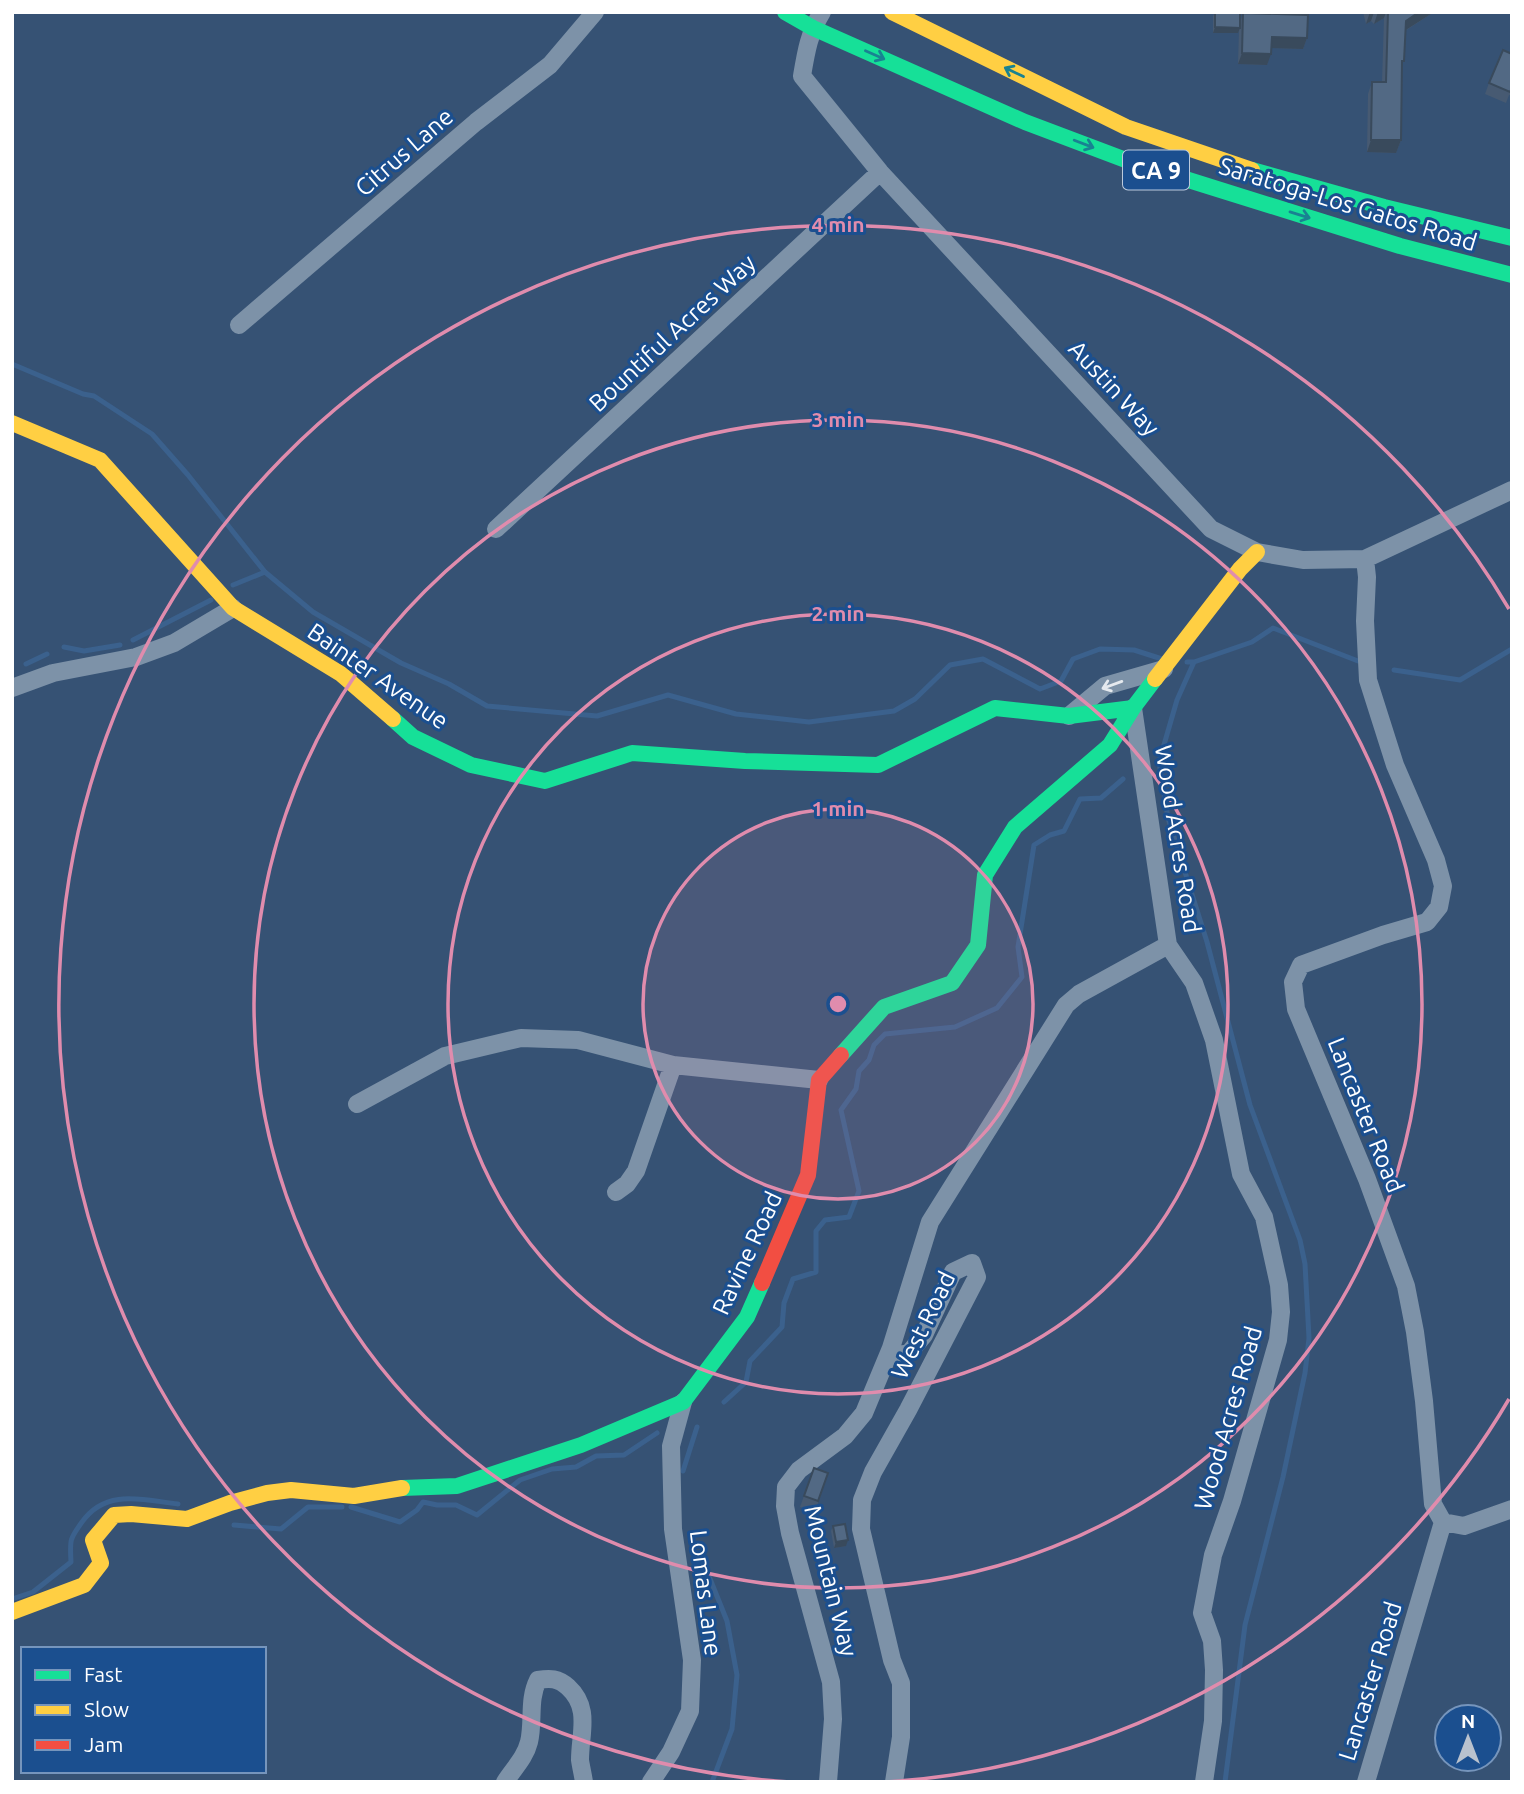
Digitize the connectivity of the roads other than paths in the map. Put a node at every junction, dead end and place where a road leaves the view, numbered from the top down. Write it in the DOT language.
graph roads {
  1 [pos="595,12"];
  2 [pos="785,12"];
  3 [pos="892,12"];
  4 [pos="817,20"];
  5 [pos="880,172"];
  6 [pos="1512,238"];
  7 [pos="1512,275"];
  8 [pos="239,325"];
  9 [pos="12,423"];
  10 [pos="1512,491"];
  11 [pos="496,529"];
  12 [pos="1257,552"];
  13 [pos="1365,559"];
  14 [pos="233,608"];
  15 [pos="1164,669"];
  16 [pos="12,688"];
  17 [pos="1133,709"];
  18 [pos="1069,716"];
  19 [pos="1168,945"];
  20 [pos="673,1065"];
  21 [pos="819,1080"];
  22 [pos="365,1100"];
  23 [pos="616,1192"];
  24 [pos="891,1348"];
  25 [pos="683,1402"];
  26 [pos="1512,1510"];
  27 [pos="1443,1522"];
  28 [pos="12,1612"];
  29 [pos="505,1782"];
  30 [pos="584,1782"];
  31 [pos="651,1782"];
  32 [pos="828,1782"];
  33 [pos="894,1782"];
  34 [pos="1204,1782"];
  35 [pos="1366,1782"];
  1 -- 8 [label="street, Citrus Lane"];
  2 -- 4 [label="street, Saratoga-Los Gatos Road / CA 9"];
  6 -- 3 [label="street, Saratoga-Los Gatos Road / CA 9, one-way"];
  4 -- 5 [label="street, Austin Way"];
  4 -- 7 [label="street, Saratoga-Los Gatos Road / CA 9, one-way"];
  5 -- 11 [label="street, Bountiful Acres Way"];
  5 -- 12 [label="street, Austin Way"];
  9 -- 14 [label="street, Bainter Avenue"];
  10 -- 13 [label="street, Austin Way"];
  12 -- 13 [label="street, Austin Way"];
  12 -- 15 [label="street"];
  13 -- 27 [label="street, Lancaster Road"];
  14 -- 16 [label="street"];
  14 -- 18 [label="street, Bainter Avenue"];
  15 -- 17 [label="street"];
  15 -- 18 [label="street, one-way"];
  17 -- 18 [label="street, Bainter Avenue"];
  17 -- 19 [label="street, Wood Acres Road"];
  17 -- 21 [label="street"];
  19 -- 24 [label="street, West Road"];
  19 -- 34 [label="street, Wood Acres Road"];
  20 -- 21 [label="street"];
  20 -- 22 [label="street"];
  20 -- 23 [label="street"];
  21 -- 25 [label="street, Ravine Road"];
  24 -- 32 [label="street, Mountain Way"];
  24 -- 33 [label="street, West Road"];
  25 -- 28 [label="street"];
  25 -- 31 [label="street, Lomas Lane"];
  26 -- 27 [label="street"];
  27 -- 35 [label="street, Lancaster Road"];
  29 -- 30 [label="street"];
}
